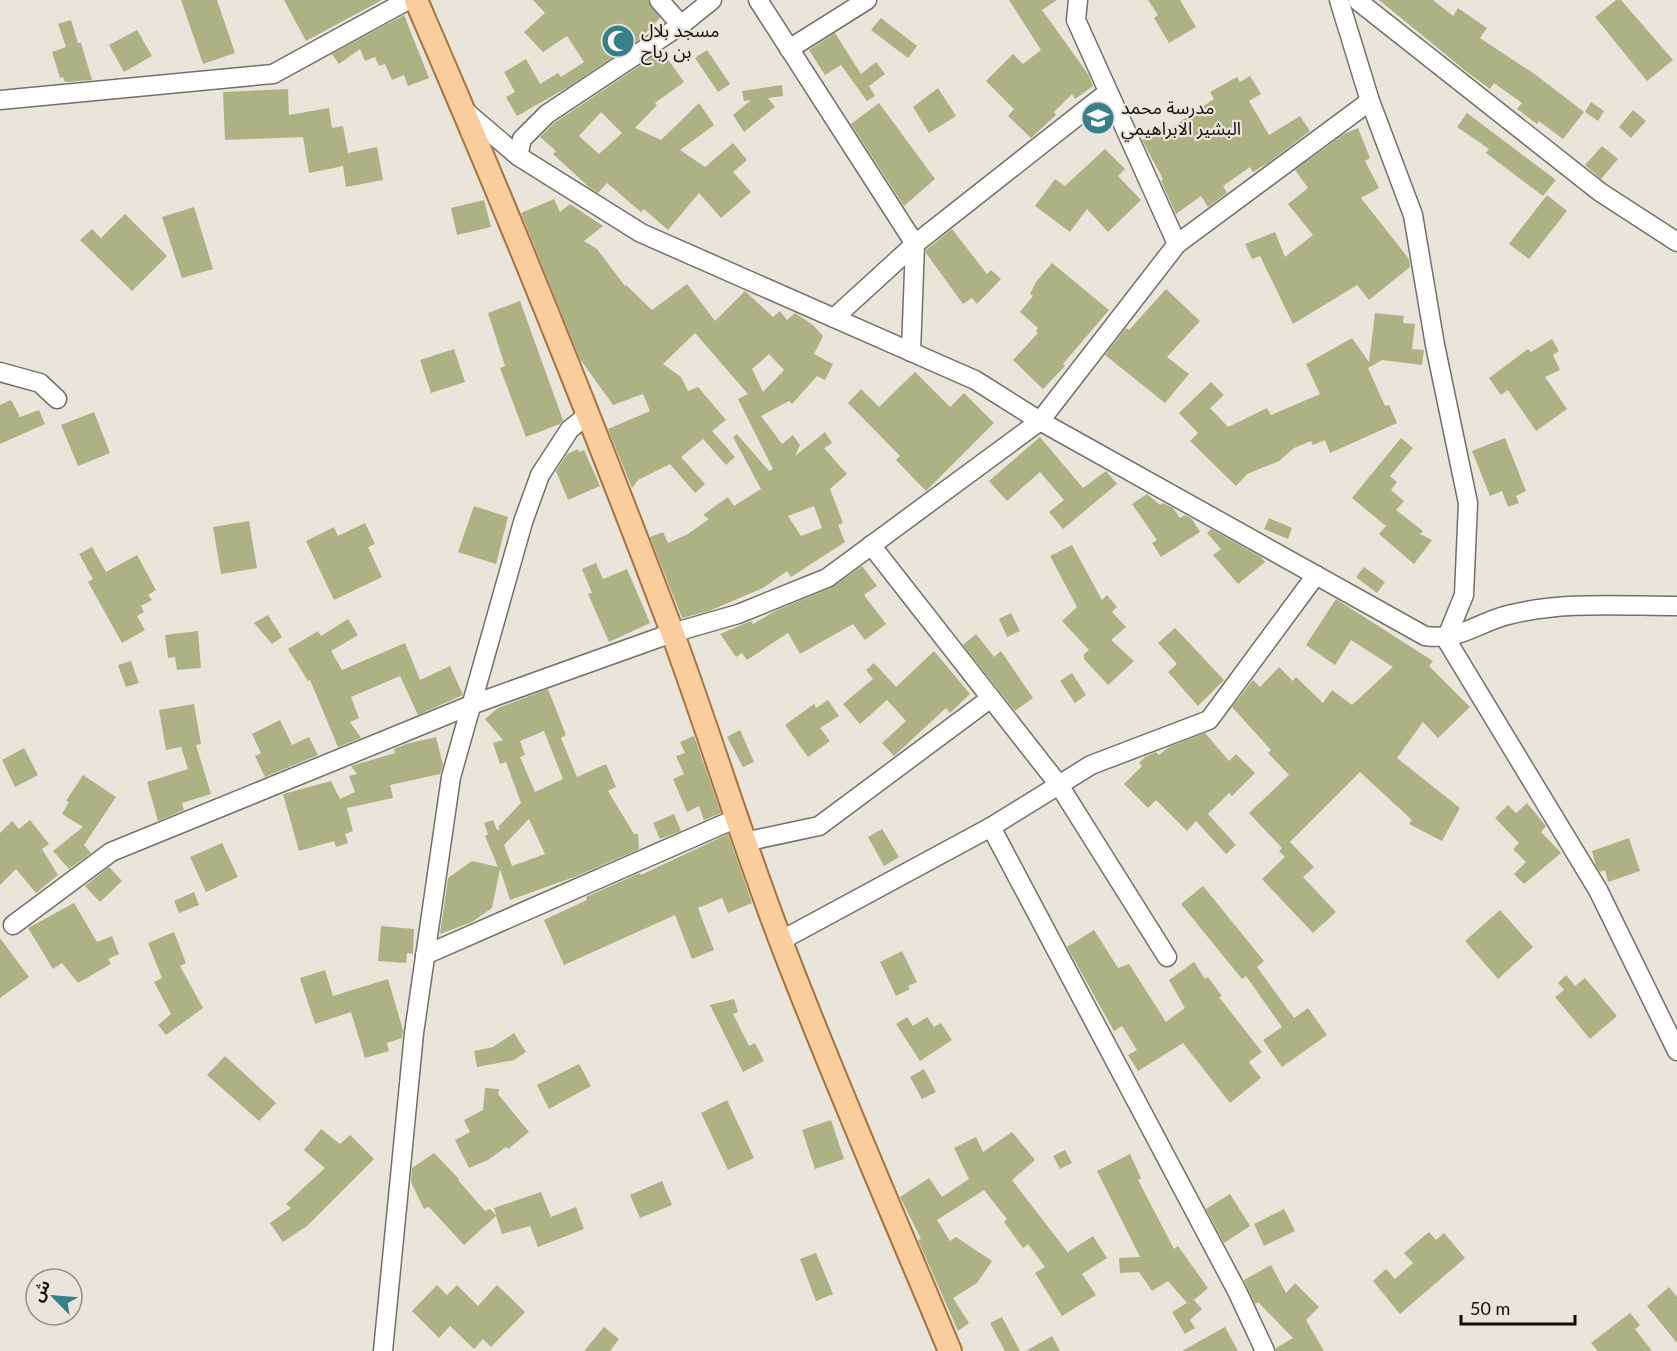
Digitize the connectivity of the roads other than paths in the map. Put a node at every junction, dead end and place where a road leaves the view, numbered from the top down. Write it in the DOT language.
graph roads {
  1 [pos="408,0"];
  2 [pos="416,0"];
  3 [pos="659,0"];
  4 [pos="712,0"];
  5 [pos="758,0"];
  6 [pos="867,0"];
  7 [pos="1078,0"];
  8 [pos="1359,1"];
  9 [pos="1341,7"];
  10 [pos="681,25"];
  11 [pos="789,48"];
  12 [pos="1108,92"];
  13 [pos="0,100"];
  14 [pos="1370,101"];
  15 [pos="464,110"];
  16 [pos="518,156"];
  17 [pos="1677,242"];
  18 [pos="915,244"];
  19 [pos="1177,244"];
  20 [pos="834,318"];
  21 [pos="911,352"];
  22 [pos="0,372"];
  23 [pos="57,399"];
  24 [pos="588,415"];
  25 [pos="1040,421"];
  26 [pos="871,545"];
  27 [pos="1316,575"];
  28 [pos="1677,606"];
  29 [pos="672,633"];
  30 [pos="1446,639"];
  31 [pos="991,698"];
  32 [pos="471,705"];
  33 [pos="1059,785"];
  34 [pos="735,819"];
  35 [pos="991,827"];
  36 [pos="744,842"];
  37 [pos="13,925"];
  38 [pos="780,941"];
  39 [pos="425,955"];
  40 [pos="1167,957"];
  41 [pos="1677,1051"];
  42 [pos="383,1351"];
  43 [pos="950,1351"];
  44 [pos="1266,1351"];
  1 -- 13 [label="street"];
  2 -- 15 [label="main road"];
  3 -- 10 [label="street"];
  4 -- 10 [label="street"];
  5 -- 11 [label="street"];
  6 -- 11 [label="street"];
  7 -- 12 [label="street"];
  8 -- 9 [label="street"];
  8 -- 17 [label="street"];
  9 -- 14 [label="street"];
  10 -- 16 [label="street"];
  11 -- 18 [label="street"];
  12 -- 18 [label="street"];
  12 -- 19 [label="street"];
  14 -- 19 [label="street"];
  14 -- 30 [label="street"];
  15 -- 16 [label="street"];
  15 -- 24 [label="main road"];
  16 -- 20 [label="street"];
  18 -- 20 [label="street"];
  18 -- 21 [label="street"];
  19 -- 25 [label="street"];
  20 -- 21 [label="street"];
  21 -- 25 [label="street"];
  22 -- 23 [label="street"];
  24 -- 29 [label="main road"];
  24 -- 32 [label="street"];
  25 -- 26 [label="street"];
  25 -- 27 [label="street"];
  26 -- 29 [label="street"];
  26 -- 31 [label="street"];
  27 -- 30 [label="street"];
  27 -- 33 [label="street"];
  28 -- 30 [label="street"];
  29 -- 32 [label="street"];
  29 -- 34 [label="main road"];
  30 -- 41 [label="street"];
  31 -- 33 [label="street"];
  31 -- 36 [label="street"];
  32 -- 37 [label="street"];
  32 -- 39 [label="street"];
  33 -- 35 [label="street"];
  33 -- 40 [label="street"];
  34 -- 36 [label="main road"];
  34 -- 39 [label="street"];
  35 -- 38 [label="street"];
  35 -- 44 [label="street"];
  36 -- 38 [label="main road"];
  38 -- 43 [label="main road"];
  39 -- 42 [label="street"];
}
